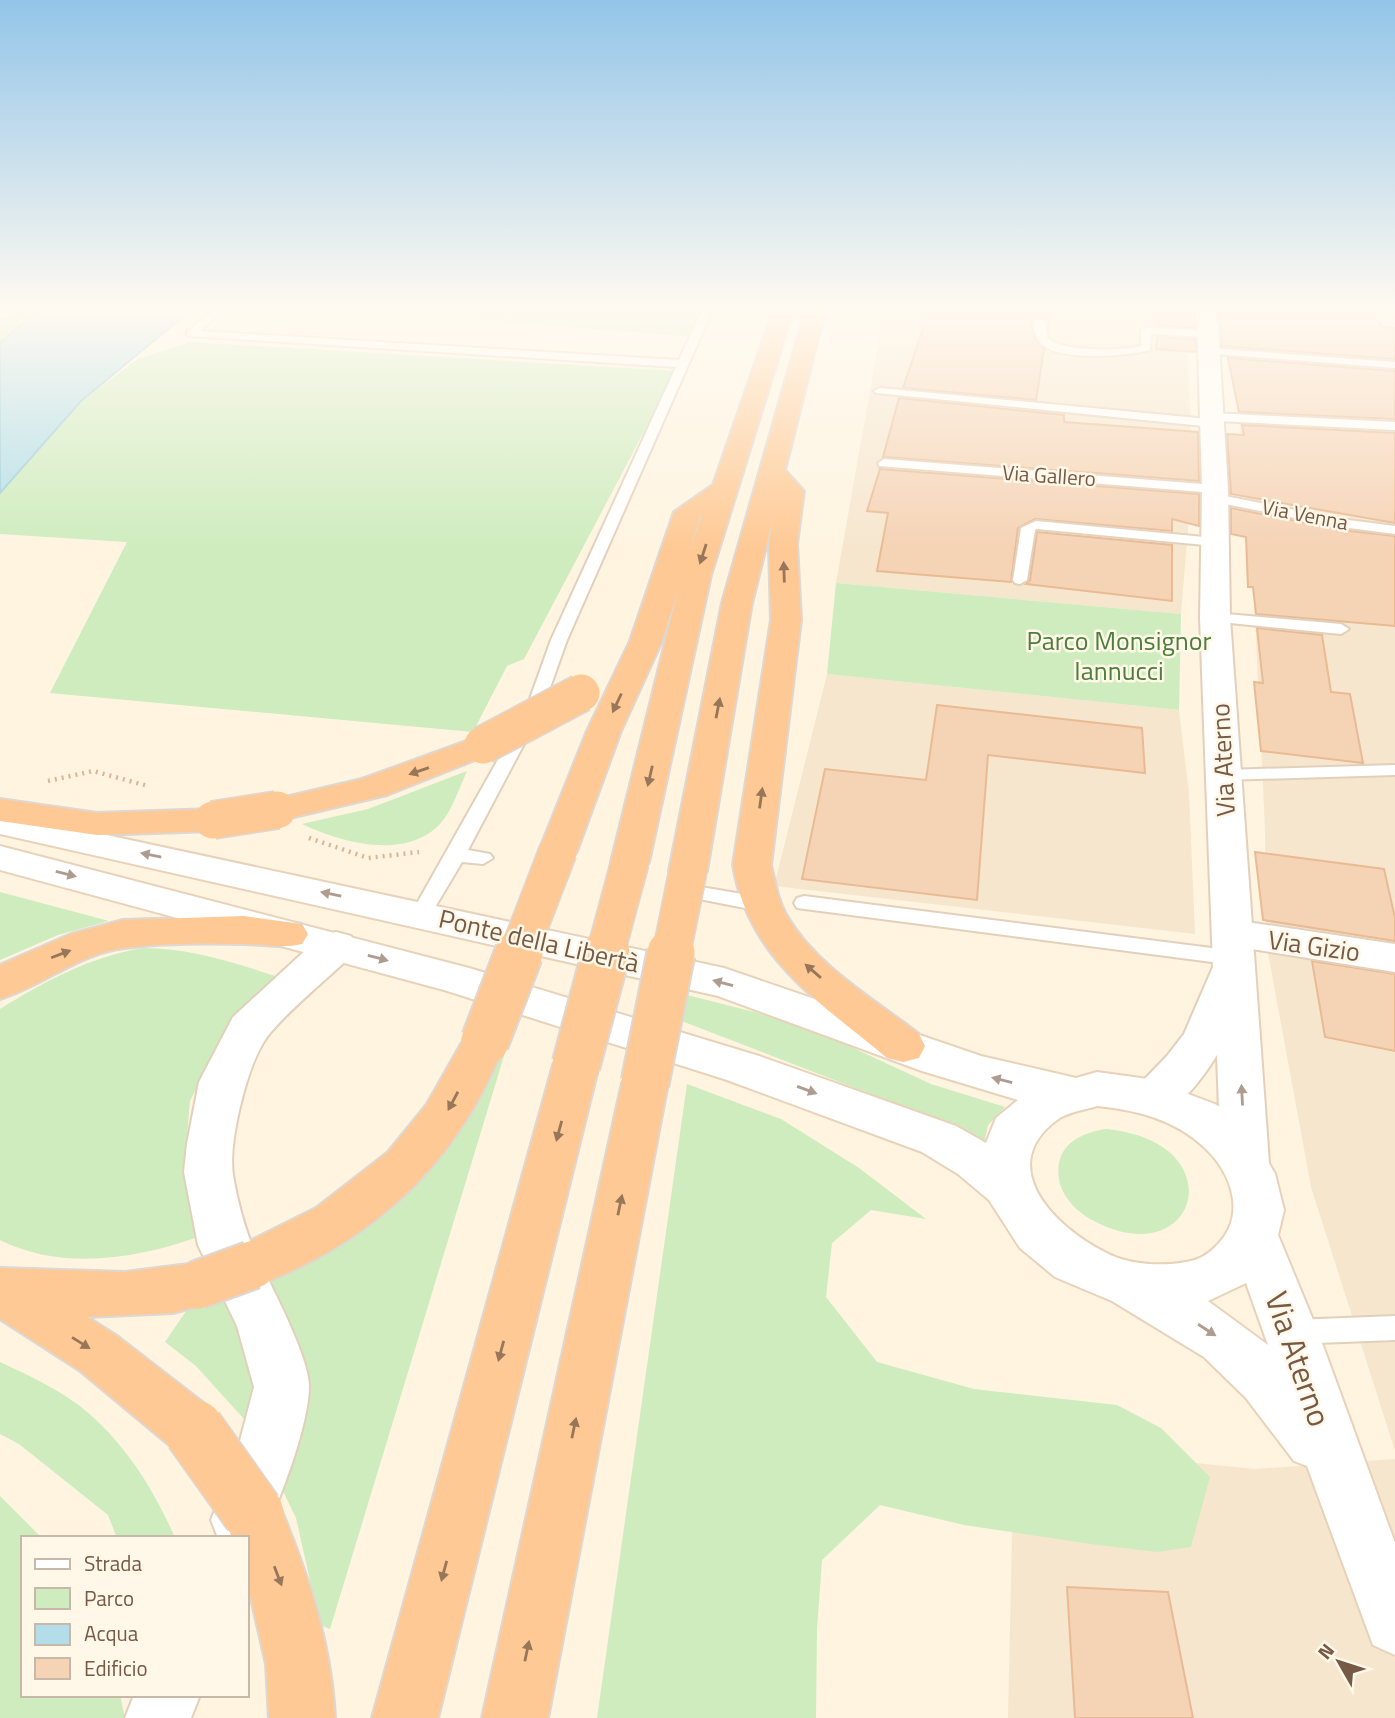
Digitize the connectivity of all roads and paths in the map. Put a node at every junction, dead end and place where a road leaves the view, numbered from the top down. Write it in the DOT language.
graph roads {
  1 [pos="673,391"];
  2 [pos="756,391"];
  3 [pos="794,391"];
  4 [pos="882,391"];
  5 [pos="1211,391"];
  6 [pos="1213,420"];
  7 [pos="1395,426"];
  8 [pos="884,463"];
  9 [pos="773,472"];
  10 [pos="724,489"];
  11 [pos="1215,493"];
  12 [pos="1395,530"];
  13 [pos="1215,542"];
  14 [pos="1020,580"];
  15 [pos="1215,618"];
  16 [pos="1341,629"];
  17 [pos="646,641"];
  18 [pos="1395,770"];
  19 [pos="1224,775"];
  20 [pos="154,788"];
  21 [pos="16,820"];
  22 [pos="287,822"];
  23 [pos="415,853"];
  24 [pos="456,855"];
  25 [pos="483,858"];
  26 [pos="694,882"];
  27 [pos="804,903"];
  28 [pos="760,904"];
  29 [pos="421,914"];
  30 [pos="288,934"];
  31 [pos="336,946"];
  32 [pos="1235,946"];
  33 [pos="1395,958"];
  34 [pos="0,984"];
  35 [pos="903,1046"];
  36 [pos="1069,1093"];
  37 [pos="1155,1097"];
  38 [pos="1245,1163"];
  39 [pos="1008,1187"];
  40 [pos="1254,1237"];
  41 [pos="1126,1284"];
  42 [pos="1,1292"];
  43 [pos="1395,1328"];
  44 [pos="1291,1332"];
  45 [pos="1340,1482"];
  46 [pos="243,1525"];
  47 [pos="1391,1605"];
  48 [pos="166,1697"];
  49 [pos="158,1718"];
  50 [pos="302,1718"];
  51 [pos="405,1718"];
  52 [pos="515,1718"];
  1 -- 24 [label="lane"];
  2 -- 10 [label="highway"];
  3 -- 9 [label="highway"];
  4 -- 6 [label="lane"];
  5 -- 6 [label="main road, Via Aterno"];
  6 -- 7 [label="lane"];
  6 -- 11 [label="main road, Via Aterno"];
  8 -- 11 [label="lane, Via Gallero"];
  26 -- 9 [label="highway, one-way"];
  28 -- 9 [label="highway, one-way"];
  10 -- 17 [label="highway"];
  10 -- 51 [label="highway, one-way, bridge"];
  11 -- 12 [label="lane, Via Venna"];
  11 -- 13 [label="main road, Via Aterno"];
  13 -- 14 [label="lane"];
  13 -- 15 [label="main road, Via Aterno"];
  15 -- 16 [label="lane"];
  15 -- 19 [label="main road, Via Aterno"];
  17 -- 22 [label="highway, one-way, bridge"];
  17 -- 42 [label="highway, one-way, bridge"];
  18 -- 19 [label="lane"];
  19 -- 32 [label="main road, Via Aterno"];
  20 -- 21 [label="path"];
  21 -- 22 [label="highway, bridge"];
  29 -- 21 [label="main road, Ponte della Libertà, one-way"];
  21 -- 30 [label="main road, Ponte della Libertà, one-way"];
  22 -- 23 [label="path"];
  24 -- 25 [label="lane"];
  24 -- 29 [label="lane"];
  26 -- 28 [label="lane"];
  52 -- 26 [label="highway, one-way, bridge"];
  27 -- 32 [label="lane"];
  35 -- 28 [label="highway, one-way"];
  35 -- 29 [label="main road, Ponte della Libertà, one-way"];
  30 -- 31 [label="main road, Ponte della Libertà"];
  34 -- 30 [label="highway, one-way"];
  31 -- 39 [label="main road, Ponte della Libertà, one-way"];
  31 -- 46 [label="main road"];
  32 -- 33 [label="main road, Via Gizio"];
  32 -- 37 [label="main road, Via Aterno"];
  38 -- 32 [label="main road, Via Aterno, one-way"];
  36 -- 35 [label="main road, Ponte della Libertà, one-way"];
  36 -- 37 [label="main road"];
  36 -- 39 [label="main road"];
  37 -- 38 [label="main road"];
  38 -- 40 [label="main road"];
  39 -- 41 [label="main road"];
  40 -- 41 [label="main road"];
  40 -- 44 [label="main road, Via Aterno"];
  41 -- 45 [label="main road, Via Aterno, one-way"];
  42 -- 46 [label="highway, one-way, bridge"];
  43 -- 44 [label="lane"];
  44 -- 45 [label="main road, Via Aterno"];
  45 -- 47 [label="main road, Via Aterno"];
  46 -- 50 [label="highway, one-way"];
  48 -- 49 [label="main road"];
}
